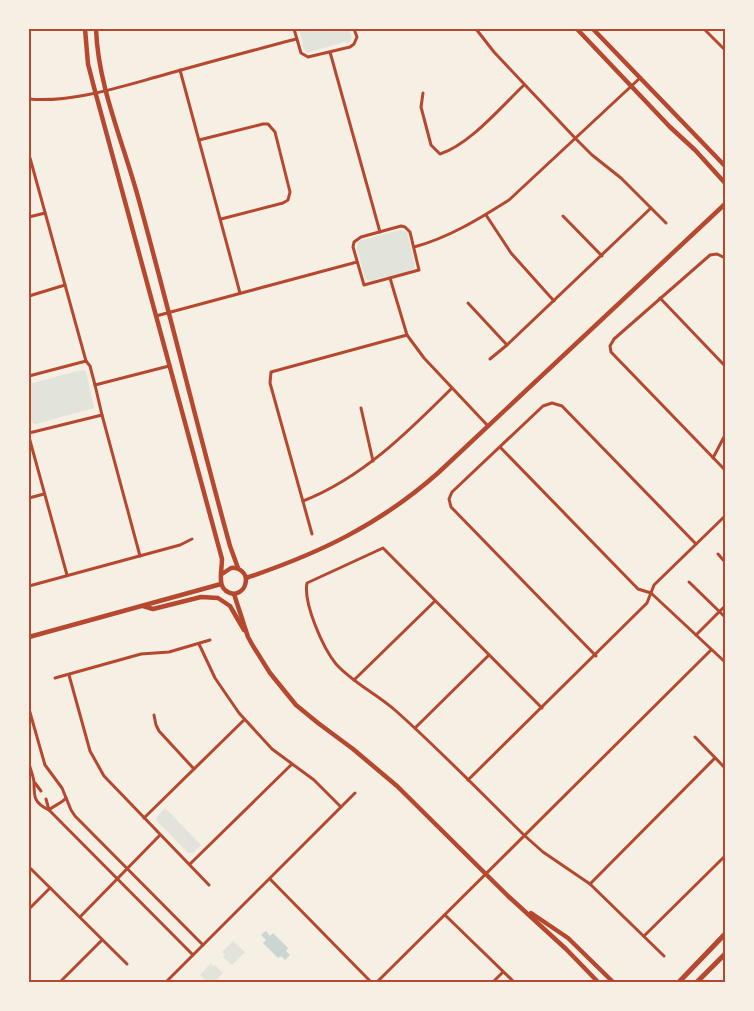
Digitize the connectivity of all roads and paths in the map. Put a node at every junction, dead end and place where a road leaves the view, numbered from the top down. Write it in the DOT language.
graph roads {
  1 [pos="85,29"];
  2 [pos="96,29"];
  3 [pos="294,29"];
  4 [pos="354,29"];
  5 [pos="476,29"];
  6 [pos="577,29"];
  7 [pos="593,29"];
  8 [pos="704,29"];
  9 [pos="296,39"];
  10 [pos="725,50"];
  11 [pos="330,52"];
  12 [pos="180,70"];
  13 [pos="640,78"];
  14 [pos="524,85"];
  15 [pos="632,86"];
  16 [pos="106,89"];
  17 [pos="95,92"];
  18 [pos="423,93"];
  19 [pos="29,99"];
  20 [pos="576,139"];
  21 [pos="199,140"];
  22 [pos="30,158"];
  23 [pos="725,166"];
  24 [pos="725,182"];
  25 [pos="725,204"];
  26 [pos="651,208"];
  27 [pos="45,213"];
  28 [pos="486,214"];
  29 [pos="563,216"];
  30 [pos="29,217"];
  31 [pos="221,219"];
  32 [pos="666,223"];
  33 [pos="380,232"];
  34 [pos="414,247"];
  35 [pos="602,256"];
  36 [pos="725,258"];
  37 [pos="357,262"];
  38 [pos="390,278"];
  39 [pos="65,286"];
  40 [pos="240,292"];
  41 [pos="29,296"];
  42 [pos="660,298"];
  43 [pos="554,301"];
  44 [pos="468,303"];
  45 [pos="168,313"];
  46 [pos="156,316"];
  47 [pos="407,335"];
  48 [pos="507,346"];
  49 [pos="490,358"];
  50 [pos="86,361"];
  51 [pos="169,366"];
  52 [pos="725,366"];
  53 [pos="29,376"];
  54 [pos="95,385"];
  55 [pos="452,388"];
  56 [pos="361,408"];
  57 [pos="102,415"];
  58 [pos="488,426"];
  59 [pos="29,433"];
  60 [pos="725,435"];
  61 [pos="29,437"];
  62 [pos="500,447"];
  63 [pos="713,458"];
  64 [pos="373,461"];
  65 [pos="725,470"];
  66 [pos="44,494"];
  67 [pos="29,498"];
  68 [pos="303,501"];
  69 [pos="725,516"];
  70 [pos="312,534"];
  71 [pos="192,539"];
  72 [pos="696,544"];
  73 [pos="718,554"];
  74 [pos="140,556"];
  75 [pos="725,562"];
  76 [pos="238,568"];
  77 [pos="222,574"];
  78 [pos="67,575"];
  79 [pos="246,578"];
  80 [pos="689,582"];
  81 [pos="221,584"];
  82 [pos="29,586"];
  83 [pos="651,593"];
  84 [pos="234,594"];
  85 [pos="436,601"];
  86 [pos="142,605"];
  87 [pos="725,606"];
  88 [pos="720,612"];
  89 [pos="725,617"];
  90 [pos="696,635"];
  91 [pos="29,637"];
  92 [pos="248,637"];
  93 [pos="210,640"];
  94 [pos="200,644"];
  95 [pos="711,650"];
  96 [pos="489,655"];
  97 [pos="596,656"];
  98 [pos="725,662"];
  99 [pos="69,674"];
  100 [pos="55,678"];
  101 [pos="354,680"];
  102 [pos="542,708"];
  103 [pos="29,709"];
  104 [pos="154,715"];
  105 [pos="244,720"];
  106 [pos="415,728"];
  107 [pos="694,737"];
  108 [pos="715,758"];
  109 [pos="29,763"];
  110 [pos="292,764"];
  111 [pos="725,768"];
  112 [pos="194,769"];
  113 [pos="468,780"];
  114 [pos="34,783"];
  115 [pos="41,791"];
  116 [pos="354,793"];
  117 [pos="66,798"];
  118 [pos="46,799"];
  119 [pos="341,807"];
  120 [pos="49,810"];
  121 [pos="144,818"];
  122 [pos="160,835"];
  123 [pos="525,836"];
  124 [pos="725,856"];
  125 [pos="190,864"];
  126 [pos="29,867"];
  127 [pos="127,868"];
  128 [pos="116,878"];
  129 [pos="270,880"];
  130 [pos="590,884"];
  131 [pos="209,885"];
  132 [pos="50,888"];
  133 [pos="517,904"];
  134 [pos="29,909"];
  135 [pos="445,915"];
  136 [pos="80,916"];
  137 [pos="725,934"];
  138 [pos="644,936"];
  139 [pos="102,940"];
  140 [pos="203,945"];
  141 [pos="725,954"];
  142 [pos="193,955"];
  143 [pos="664,956"];
  144 [pos="127,964"];
  145 [pos="503,972"];
  146 [pos="60,982"];
  147 [pos="166,982"];
  148 [pos="371,982"];
  149 [pos="377,982"];
  150 [pos="493,982"];
  151 [pos="514,982"];
  152 [pos="598,982"];
  153 [pos="613,982"];
  154 [pos="679,982"];
  155 [pos="698,982"];
  1 -- 17 [label="street"];
  2 -- 16 [label="street"];
  3 -- 9 [label="street"];
  4 -- 11 [label="street"];
  5 -- 14 [label="street"];
  6 -- 15 [label="street"];
  7 -- 13 [label="street"];
  8 -- 10 [label="street"];
  9 -- 11 [label="street"];
  9 -- 12 [label="street"];
  11 -- 33 [label="street"];
  12 -- 16 [label="street"];
  12 -- 21 [label="street"];
  13 -- 15 [label="street"];
  13 -- 23 [label="street"];
  14 -- 18 [label="street"];
  14 -- 20 [label="street"];
  15 -- 20 [label="street"];
  15 -- 24 [label="street"];
  16 -- 17 [label="street"];
  16 -- 45 [label="street"];
  17 -- 19 [label="street"];
  17 -- 46 [label="street"];
  20 -- 26 [label="street"];
  20 -- 28 [label="street"];
  21 -- 31 [label="street"];
  21 -- 31 [label="street"];
  22 -- 27 [label="street"];
  25 -- 58 [label="street"];
  26 -- 32 [label="street"];
  26 -- 35 [label="street"];
  27 -- 30 [label="street"];
  27 -- 39 [label="street"];
  28 -- 34 [label="street"];
  28 -- 43 [label="street"];
  29 -- 35 [label="street"];
  31 -- 40 [label="street"];
  33 -- 34 [label="street"];
  33 -- 37 [label="street"];
  34 -- 38 [label="street"];
  35 -- 43 [label="street"];
  36 -- 42 [label="street"];
  37 -- 38 [label="street"];
  37 -- 40 [label="street"];
  38 -- 47 [label="street"];
  39 -- 41 [label="street"];
  39 -- 50 [label="street"];
  40 -- 45 [label="street"];
  42 -- 52 [label="street"];
  42 -- 63 [label="street"];
  43 -- 48 [label="street"];
  44 -- 48 [label="street"];
  45 -- 46 [label="street"];
  45 -- 76 [label="street"];
  46 -- 51 [label="street"];
  47 -- 55 [label="street"];
  47 -- 68 [label="street"];
  48 -- 49 [label="street"];
  50 -- 53 [label="street"];
  50 -- 54 [label="street"];
  51 -- 54 [label="street"];
  51 -- 77 [label="street"];
  54 -- 57 [label="street"];
  55 -- 58 [label="street"];
  55 -- 64 [label="street"];
  56 -- 64 [label="street"];
  57 -- 59 [label="street"];
  57 -- 74 [label="street"];
  58 -- 79 [label="street"];
  60 -- 63 [label="street"];
  61 -- 66 [label="street"];
  62 -- 72 [label="street"];
  62 -- 83 [label="street"];
  62 -- 97 [label="street"];
  63 -- 65 [label="street"];
  64 -- 68 [label="street"];
  66 -- 67 [label="street"];
  66 -- 78 [label="street"];
  68 -- 70 [label="street"];
  69 -- 72 [label="street"];
  71 -- 74 [label="street"];
  72 -- 83 [label="street"];
  73 -- 75 [label="street"];
  74 -- 78 [label="street"];
  76 -- 77 [label="street"];
  76 -- 79 [label="street"];
  77 -- 81 [label="street"];
  78 -- 82 [label="street"];
  79 -- 84 [label="street"];
  80 -- 88 [label="street"];
  81 -- 84 [label="street"];
  81 -- 86 [label="street"];
  83 -- 90 [label="street"];
  83 -- 97 [label="street"];
  84 -- 92 [label="street"];
  85 -- 96 [label="street"];
  85 -- 101 [label="street"];
  85 -- 101 [label="street"];
  86 -- 91 [label="street"];
  86 -- 92 [label="street"];
  87 -- 88 [label="street"];
  88 -- 89 [label="street"];
  88 -- 90 [label="street"];
  90 -- 95 [label="street"];
  92 -- 133 [label="street"];
  93 -- 94 [label="street"];
  94 -- 99 [label="street"];
  94 -- 105 [label="street"];
  95 -- 98 [label="street"];
  95 -- 123 [label="street"];
  96 -- 102 [label="street"];
  96 -- 106 [label="street"];
  97 -- 102 [label="street"];
  99 -- 100 [label="street"];
  99 -- 121 [label="street"];
  101 -- 106 [label="street"];
  102 -- 113 [label="street"];
  103 -- 117 [label="street"];
  104 -- 112 [label="street"];
  105 -- 110 [label="street"];
  105 -- 112 [label="street"];
  106 -- 113 [label="street"];
  107 -- 108 [label="street"];
  108 -- 111 [label="street"];
  108 -- 130 [label="street"];
  109 -- 114 [label="street"];
  110 -- 119 [label="street"];
  110 -- 125 [label="street"];
  112 -- 121 [label="street"];
  113 -- 123 [label="street"];
  114 -- 115 [label="street"];
  114 -- 120 [label="street"];
  116 -- 119 [label="street"];
  117 -- 120 [label="street"];
  117 -- 127 [label="street"];
  118 -- 120 [label="street"];
  119 -- 129 [label="street"];
  120 -- 128 [label="street"];
  121 -- 122 [label="street"];
  122 -- 125 [label="street"];
  122 -- 127 [label="street"];
  123 -- 130 [label="street"];
  123 -- 135 [label="street"];
  124 -- 138 [label="street"];
  125 -- 131 [label="street"];
  126 -- 132 [label="street"];
  127 -- 128 [label="street"];
  127 -- 140 [label="street"];
  128 -- 136 [label="street"];
  128 -- 142 [label="street"];
  129 -- 140 [label="street"];
  129 -- 148 [label="street"];
  130 -- 138 [label="street"];
  132 -- 134 [label="street"];
  132 -- 136 [label="street"];
  133 -- 152 [label="street"];
  133 -- 153 [label="street"];
  135 -- 145 [label="street"];
  135 -- 149 [label="street"];
  136 -- 139 [label="street"];
  137 -- 154 [label="main road"];
  138 -- 143 [label="street"];
  139 -- 144 [label="street"];
  139 -- 146 [label="street"];
  140 -- 142 [label="street"];
  141 -- 155 [label="main road"];
  142 -- 147 [label="street"];
  145 -- 150 [label="street"];
  145 -- 151 [label="street"];
}
